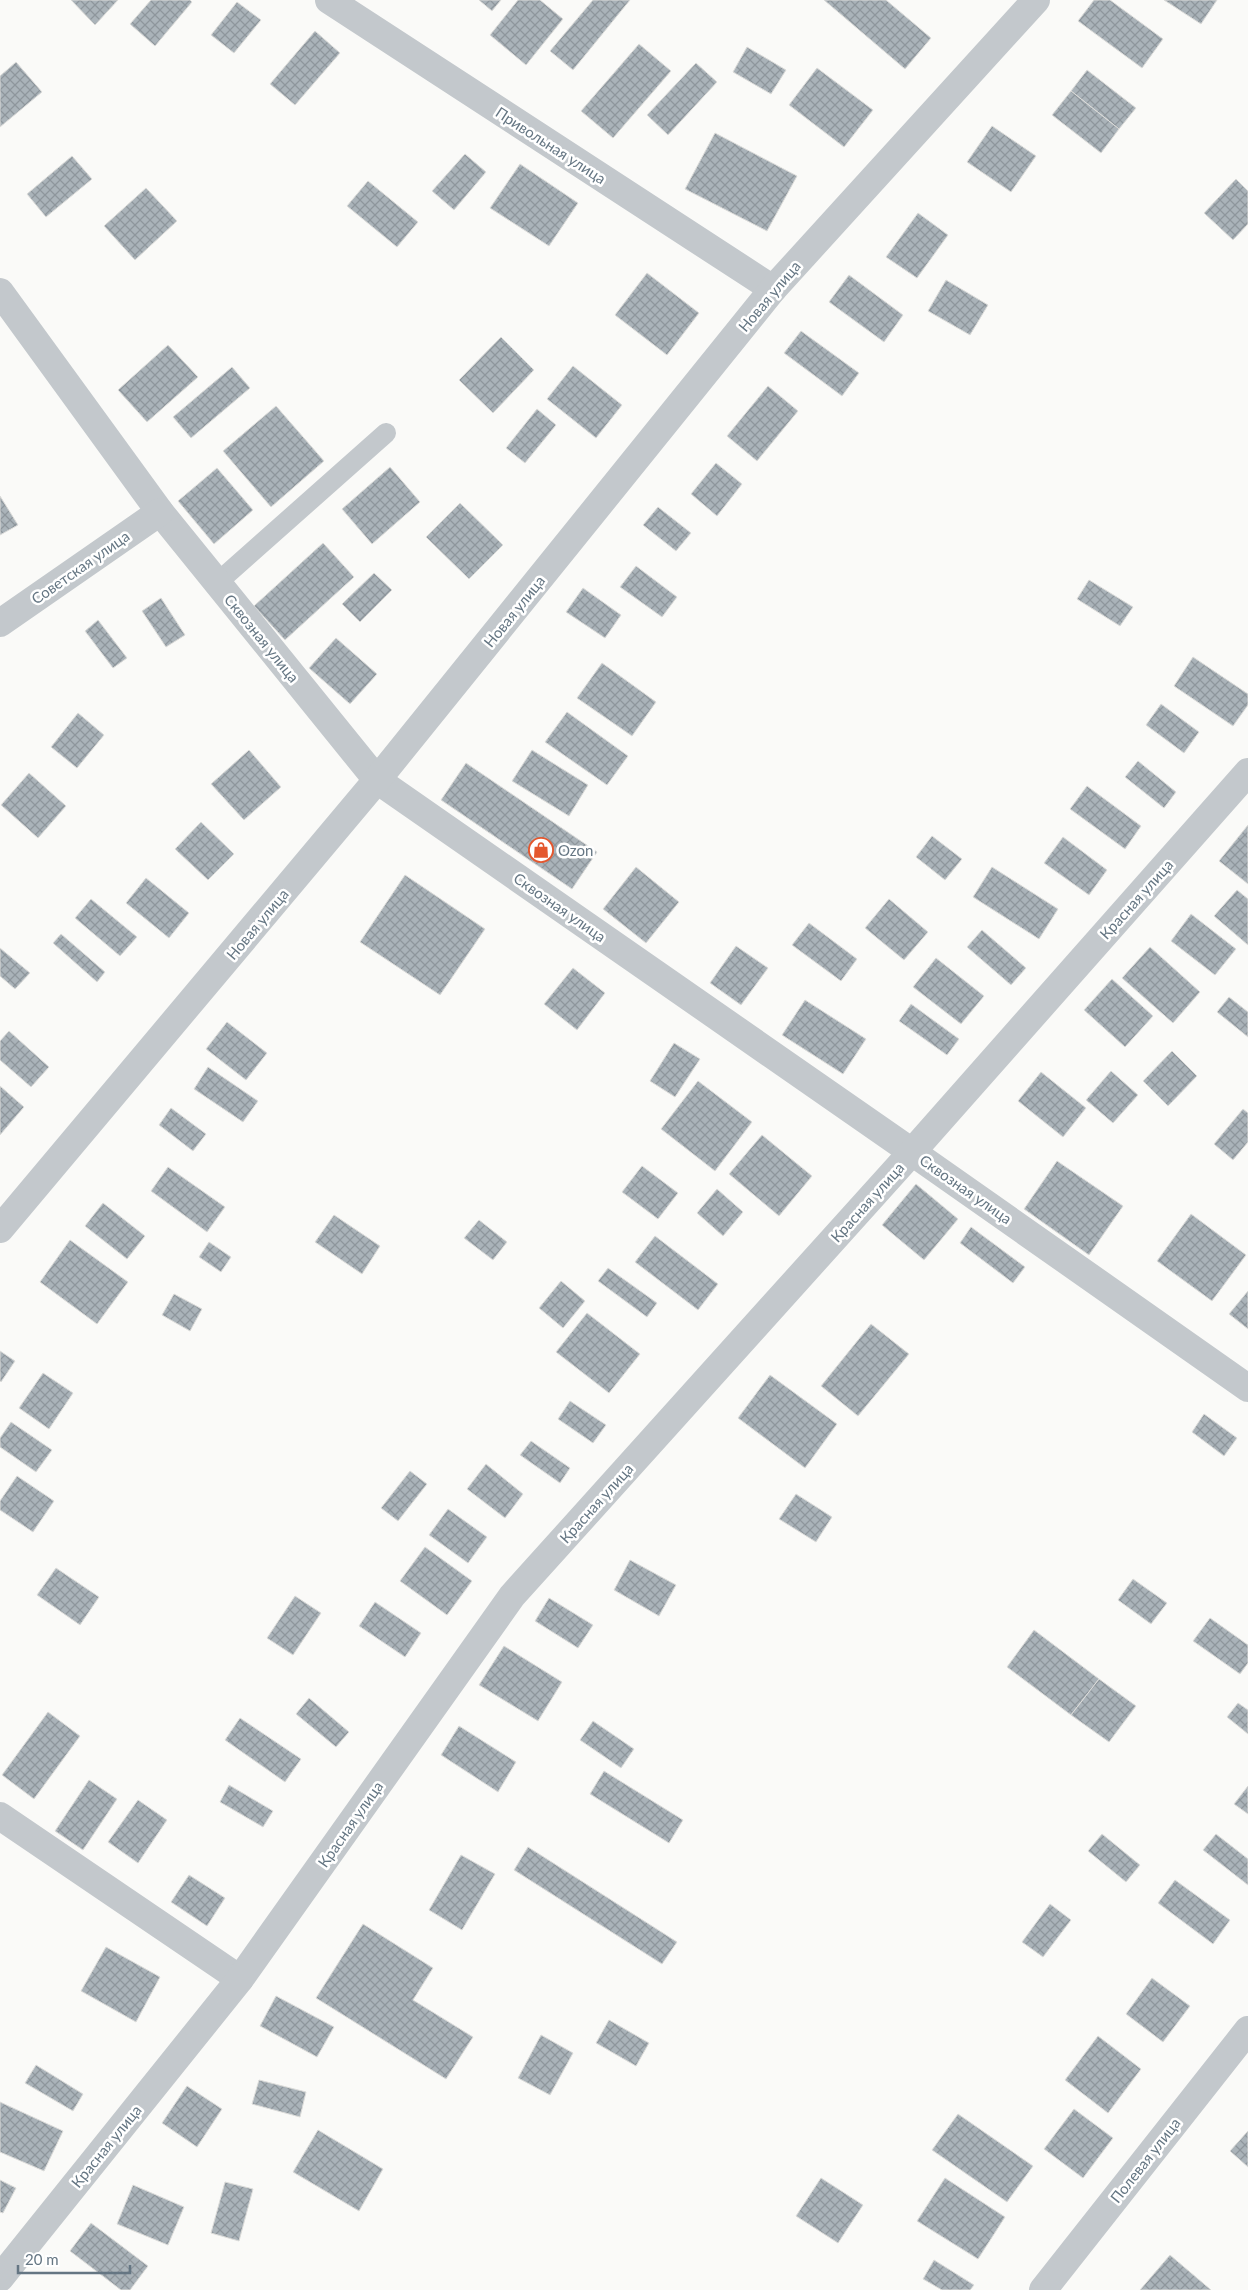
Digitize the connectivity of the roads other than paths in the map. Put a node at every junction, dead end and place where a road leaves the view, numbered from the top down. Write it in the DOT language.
graph roads {
  1 [pos="329,0"];
  2 [pos="1036,0"];
  3 [pos="773,289"];
  4 [pos="0,292"];
  5 [pos="386,433"];
  6 [pos="160,512"];
  7 [pos="217,583"];
  8 [pos="0,623"];
  9 [pos="1248,772"];
  10 [pos="377,780"];
  11 [pos="912,1152"];
  12 [pos="0,1230"];
  13 [pos="1248,1388"];
  14 [pos="0,1816"];
  15 [pos="240,1979"];
  16 [pos="1248,2030"];
  17 [pos="0,2278"];
  18 [pos="1043,2290"];
  1 -- 3 [label="street, Привольная улица"];
  2 -- 3 [label="street, Новая улица"];
  3 -- 10 [label="street, Новая улица"];
  4 -- 6 [label="street, Сквозная улица"];
  5 -- 7 [label="lane"];
  6 -- 7 [label="street, Сквозная улица"];
  6 -- 8 [label="street, Советская улица"];
  7 -- 10 [label="street, Сквозная улица"];
  9 -- 11 [label="street, Красная улица"];
  10 -- 11 [label="street, Сквозная улица"];
  10 -- 12 [label="street, Новая улица"];
  11 -- 13 [label="street, Сквозная улица"];
  11 -- 15 [label="street, Красная улица"];
  14 -- 15 [label="street"];
  15 -- 17 [label="street, Красная улица"];
  16 -- 18 [label="street, Полевая улица"];
}
